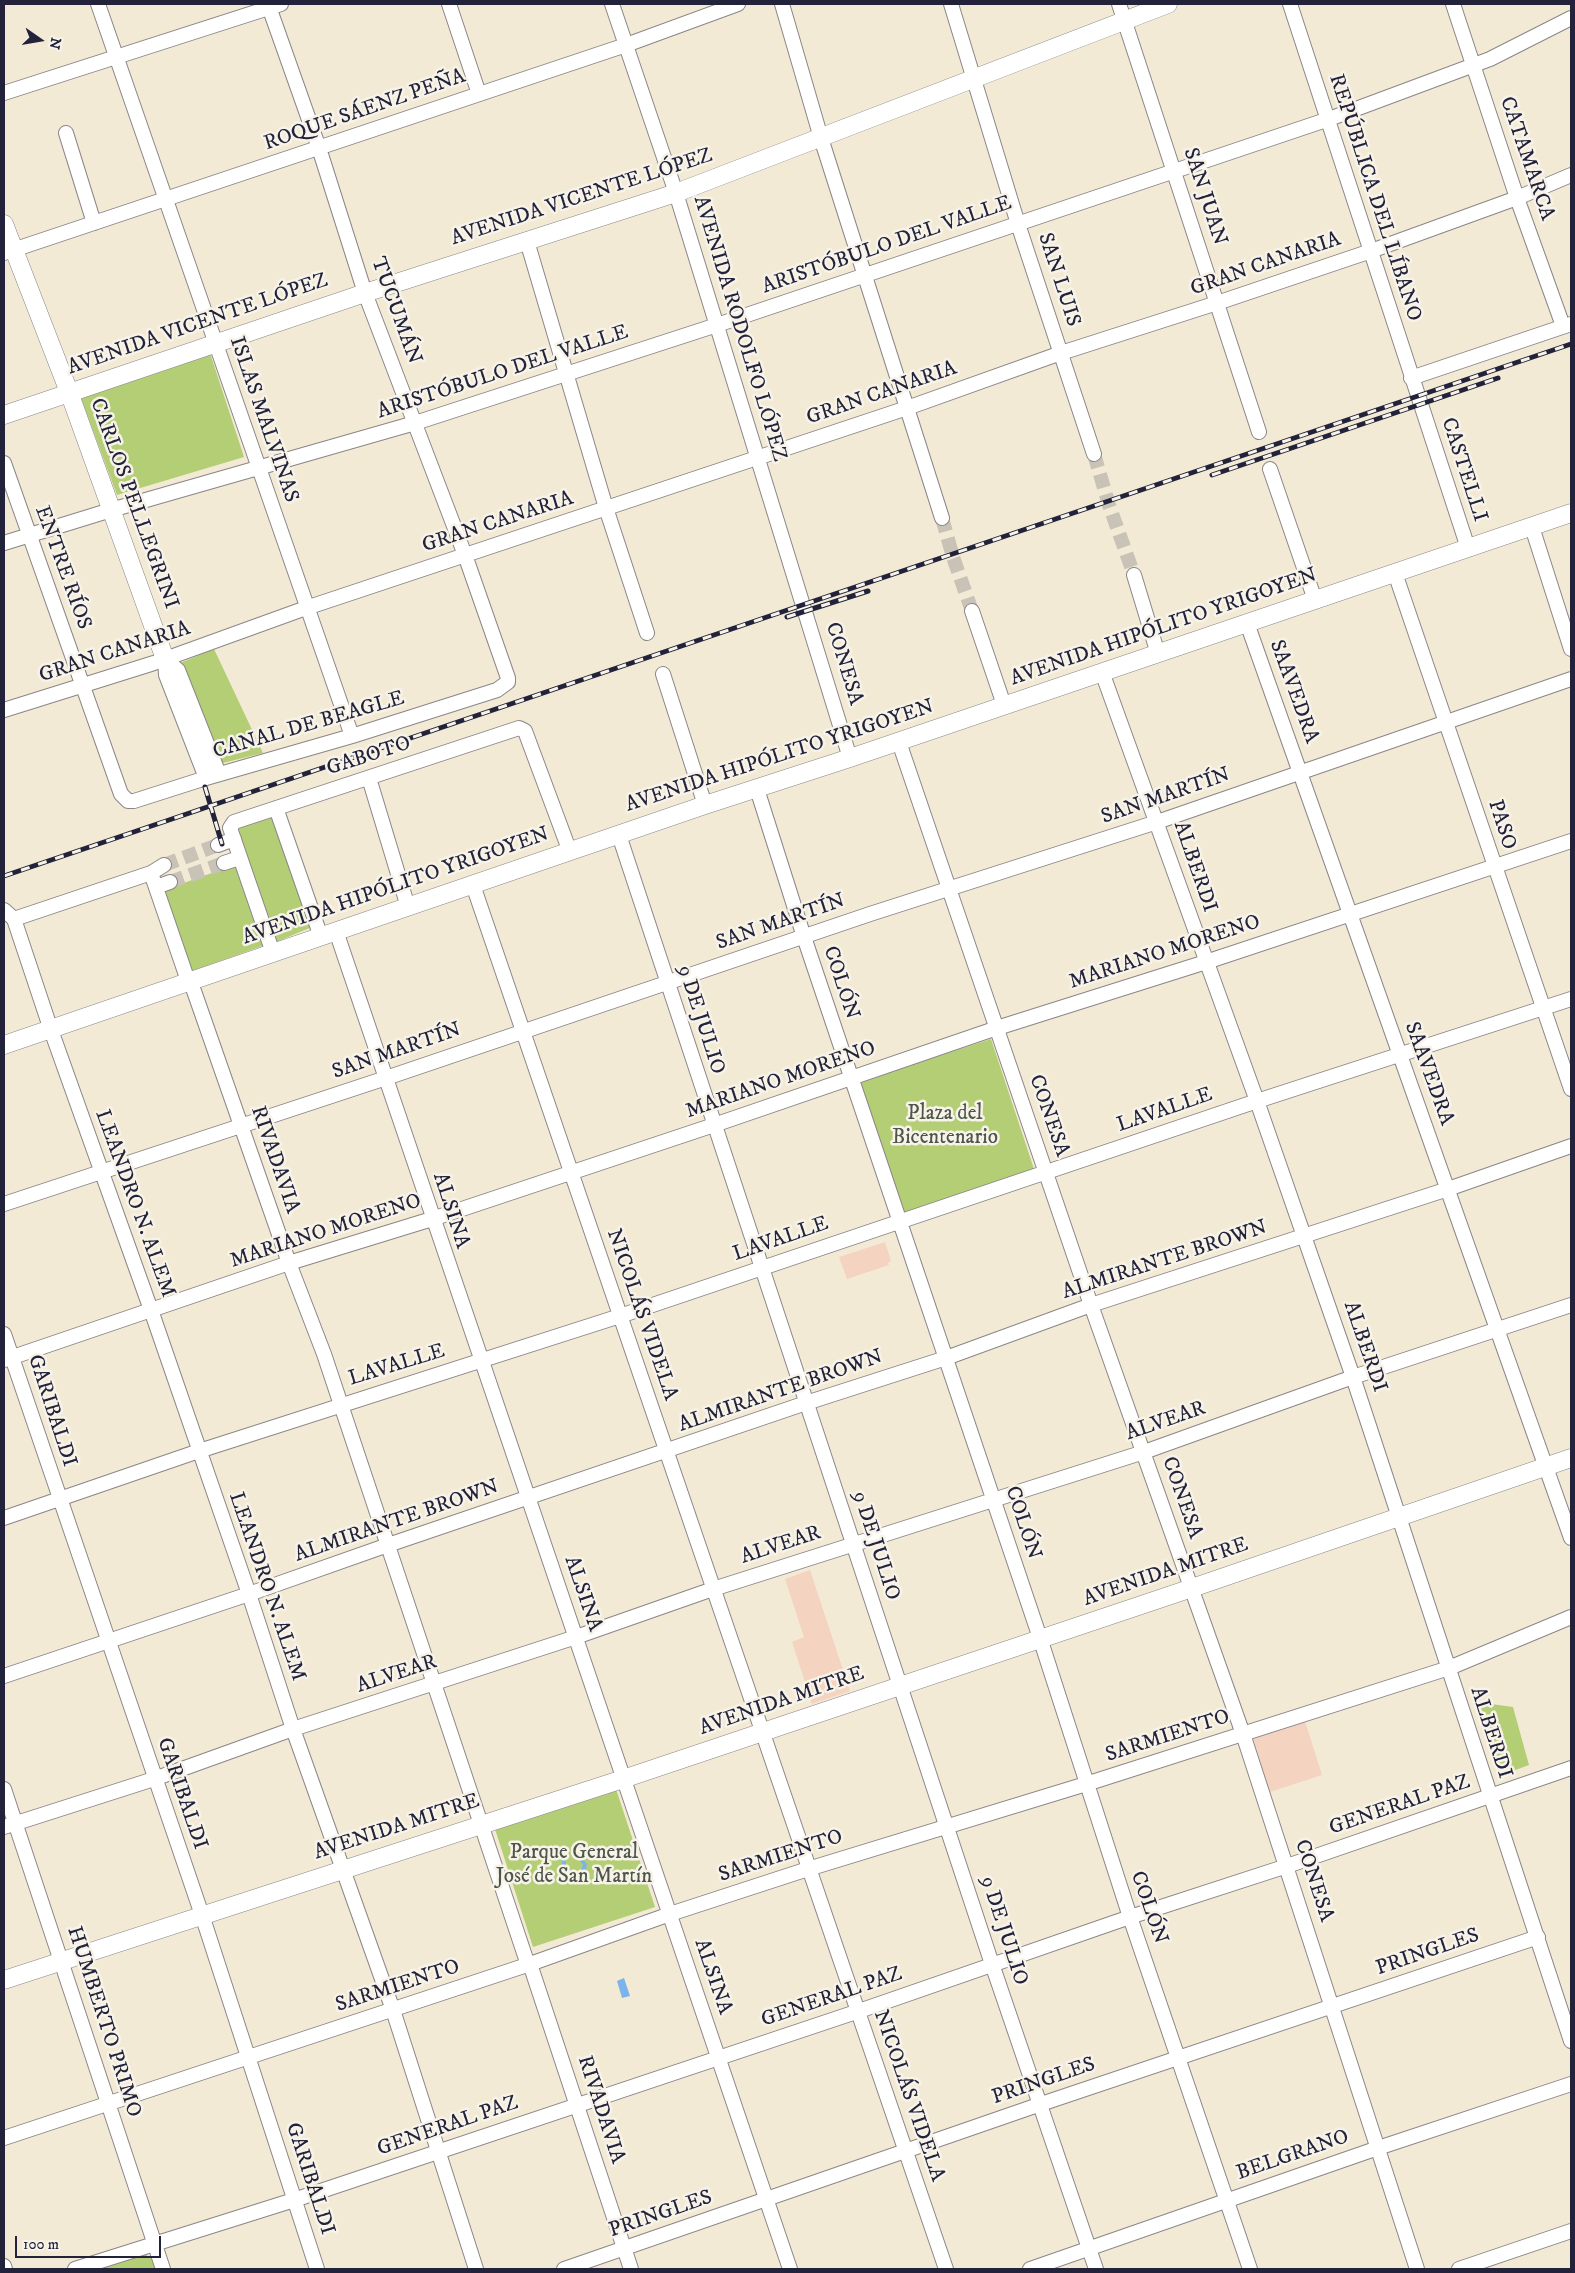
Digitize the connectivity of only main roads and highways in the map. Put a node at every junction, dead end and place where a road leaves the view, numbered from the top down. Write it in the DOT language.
graph roads {
  1 [pos="1168,4"];
  2 [pos="4,224"];
  3 [pos="8,252"];
  4 [pos="69,392"];
  5 [pos="4,415"];
  6 [pos="1571,513"];
  7 [pos="165,659"];
  8 [pos="4,1045"];
  9 [pos="1571,1458"];
  10 [pos="4,1980"];
  1 -- 4 [label="main road, AVENIDA VICENTE LÓPEZ"];
  2 -- 3 [label="main road, CARLOS PELLEGRINI"];
  3 -- 4 [label="main road, CARLOS PELLEGRINI"];
  4 -- 5 [label="main road, AVENIDA VICENTE LÓPEZ"];
  4 -- 7 [label="main road, CARLOS PELLEGRINI"];
  6 -- 8 [label="main road, AVENIDA HIPÓLITO YRIGOYEN"];
  9 -- 10 [label="main road, AVENIDA MITRE"];
}
